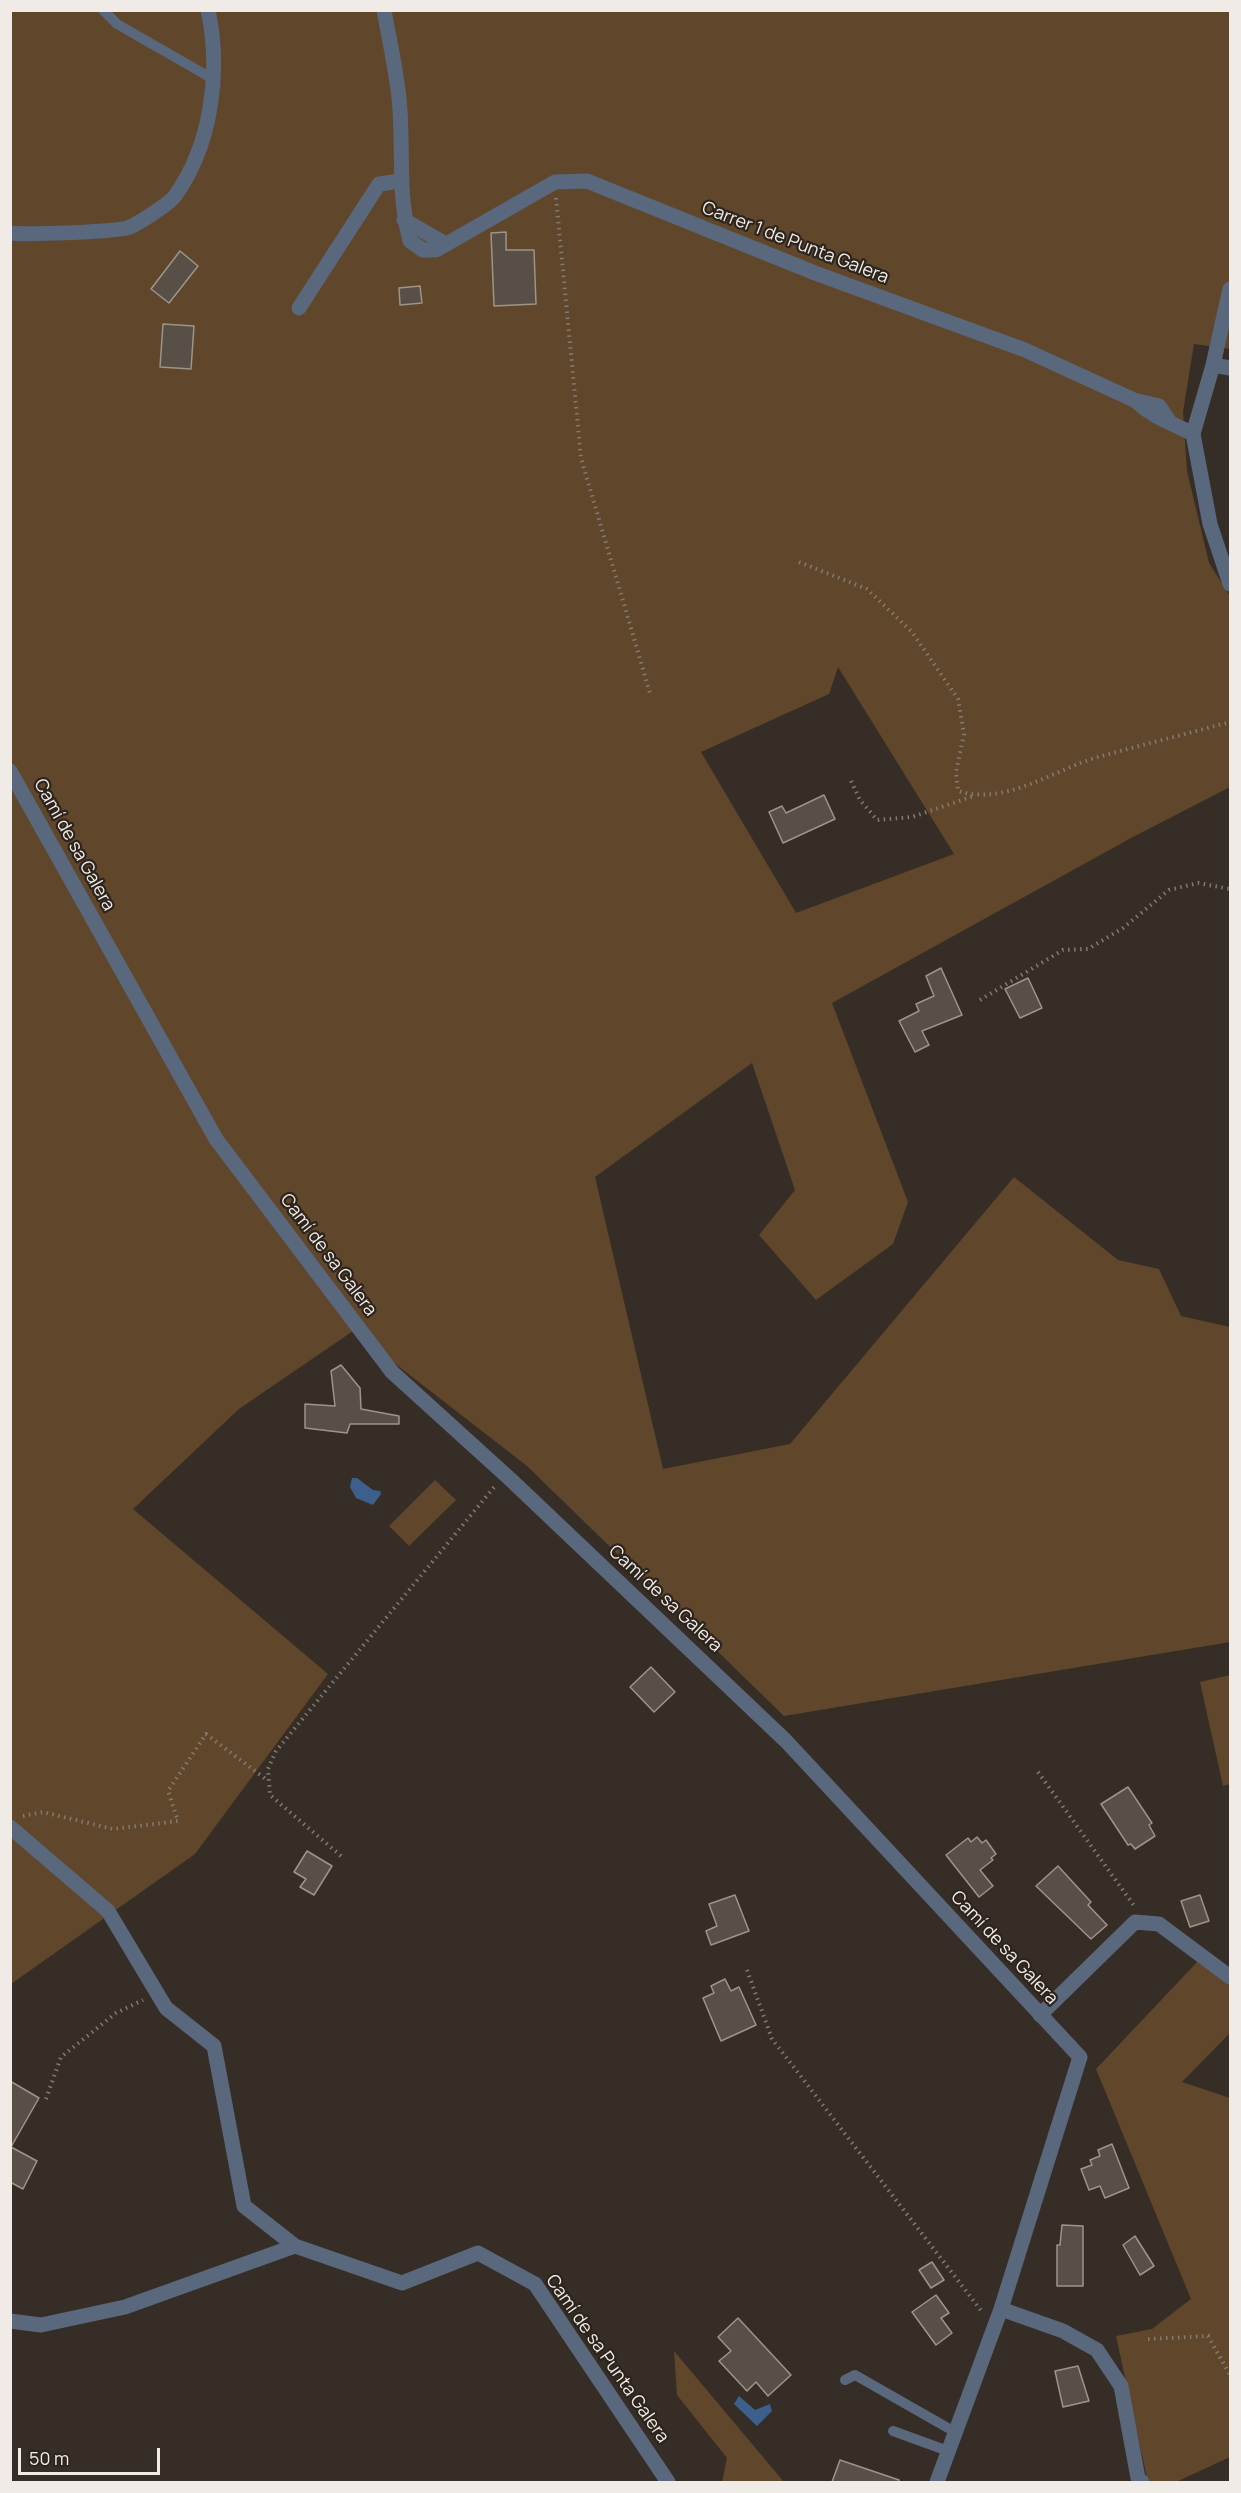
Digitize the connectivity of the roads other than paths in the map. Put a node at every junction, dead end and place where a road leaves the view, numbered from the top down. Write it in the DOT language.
graph roads {
  1 [pos="103,10"];
  2 [pos="208,10"];
  3 [pos="384,10"];
  4 [pos="213,79"];
  5 [pos="400,181"];
  6 [pos="10,233"];
  7 [pos="1230,289"];
  8 [pos="299,308"];
  9 [pos="1213,365"];
  10 [pos="1230,368"];
  11 [pos="1193,434"];
  12 [pos="1229,578"];
  13 [pos="10,771"];
  14 [pos="16,1822"];
  15 [pos="1230,1977"];
  16 [pos="1040,2016"];
  17 [pos="295,2246"];
  18 [pos="1000,2309"];
  19 [pos="10,2321"];
  20 [pos="845,2380"];
  21 [pos="893,2431"];
  22 [pos="955,2432"];
  23 [pos="948,2451"];
  24 [pos="668,2482"];
  25 [pos="937,2482"];
  26 [pos="1142,2482"];
  1 -- 4 [label="lane"];
  2 -- 4 [label="street"];
  3 -- 5 [label="street, Carrer 1 de Punta Galera"];
  4 -- 6 [label="street"];
  5 -- 8 [label="street"];
  5 -- 11 [label="street, Carrer 1 de Punta Galera"];
  7 -- 9 [label="street"];
  9 -- 10 [label="street"];
  9 -- 11 [label="street"];
  11 -- 12 [label="street"];
  13 -- 16 [label="street, Camí de sa Galera"];
  14 -- 17 [label="street, Camí de sa Punta Galera"];
  15 -- 16 [label="street"];
  16 -- 18 [label="street, Camí de sa Galera"];
  17 -- 19 [label="street"];
  17 -- 24 [label="street, Camí de sa Punta Galera"];
  18 -- 22 [label="street, Camí de sa Galera"];
  18 -- 26 [label="street"];
  20 -- 22 [label="lane"];
  21 -- 23 [label="lane"];
  22 -- 23 [label="street, Camí de sa Galera"];
  23 -- 25 [label="street, Camí de sa Galera"];
}
